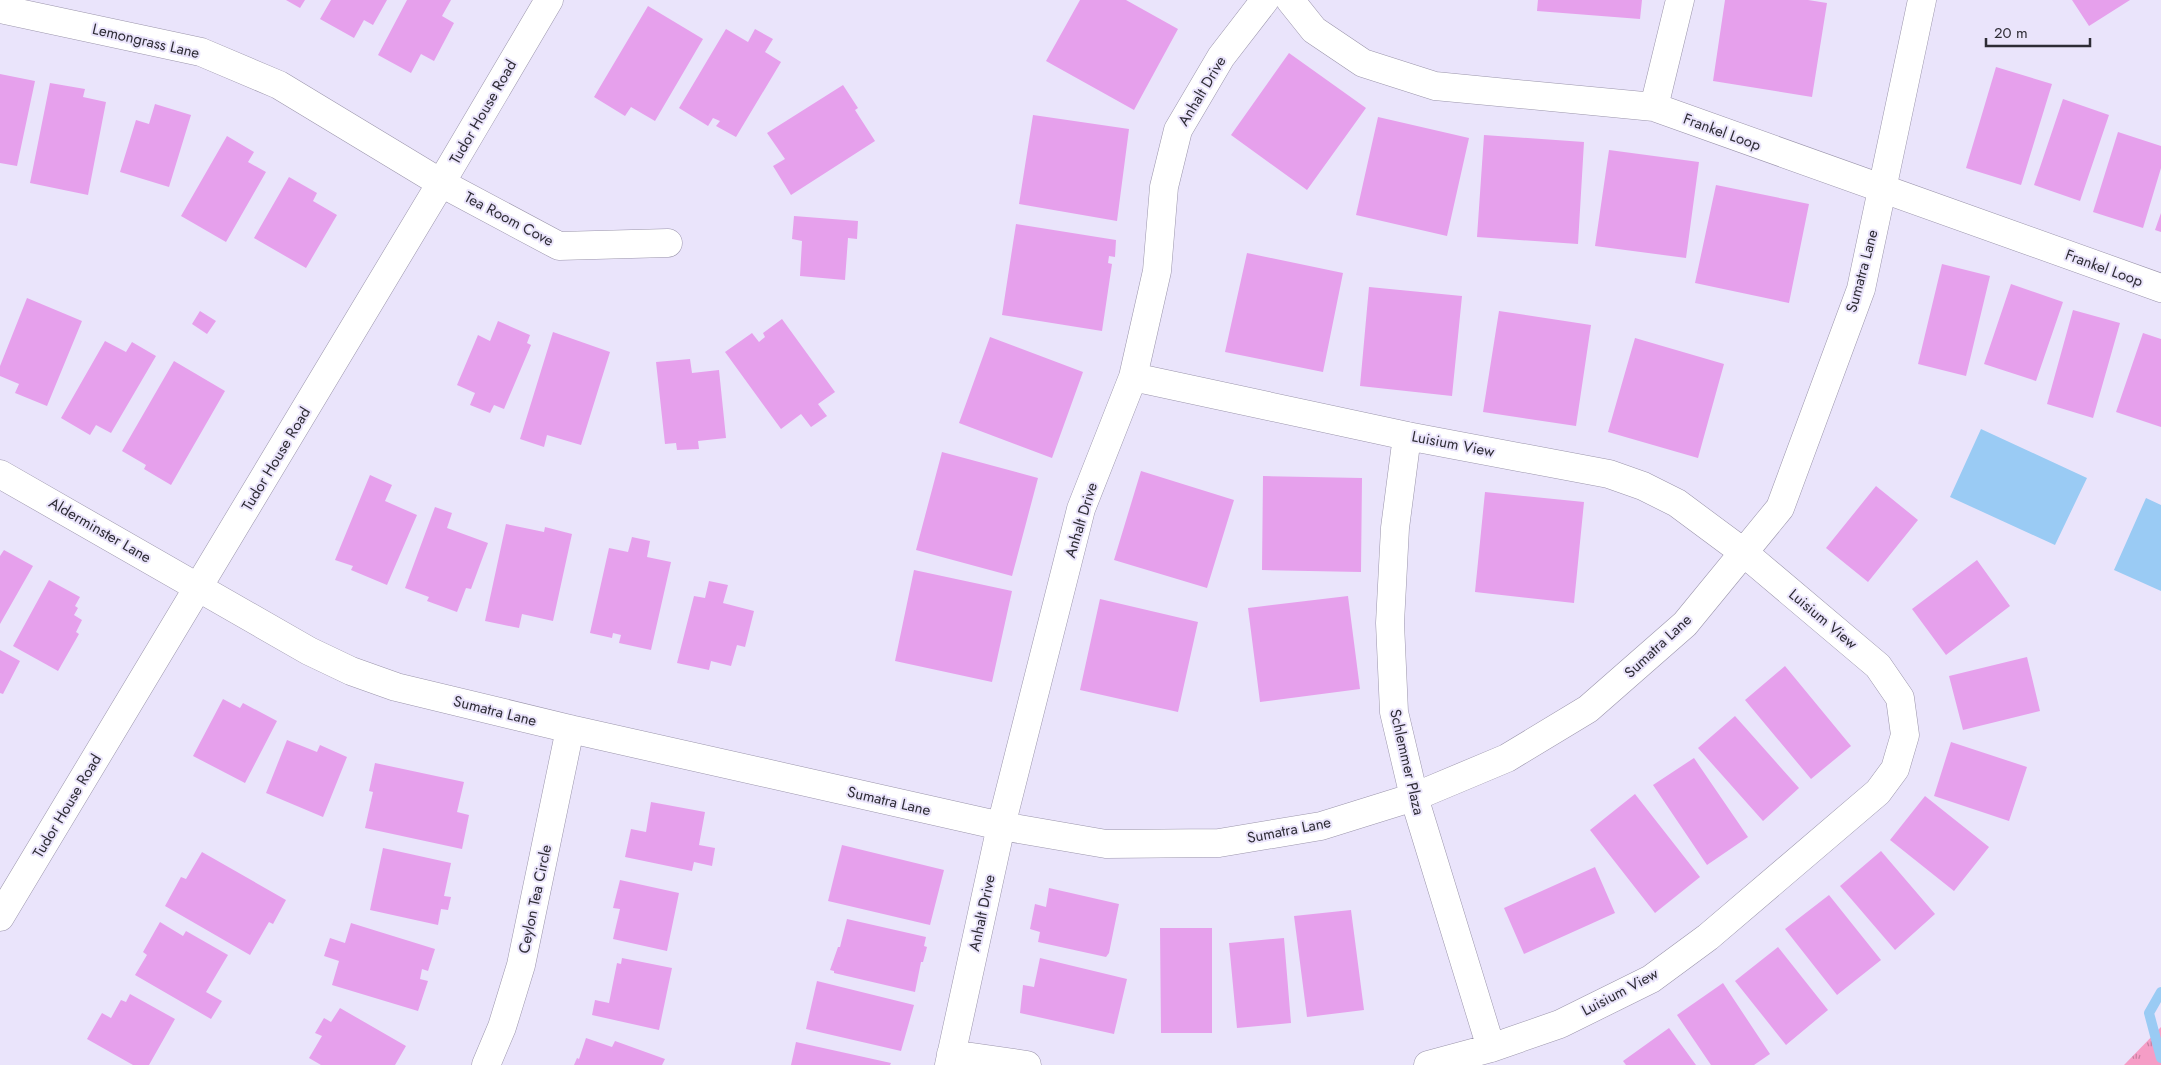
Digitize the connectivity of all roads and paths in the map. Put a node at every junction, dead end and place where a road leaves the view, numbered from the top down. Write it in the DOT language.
graph roads {
  1 [pos="549,0"];
  2 [pos="1265,0"];
  3 [pos="1290,0"];
  4 [pos="1680,0"];
  5 [pos="1922,0"];
  6 [pos="0,9"];
  7 [pos="1654,107"];
  8 [pos="441,183"];
  9 [pos="1882,189"];
  10 [pos="668,243"];
  11 [pos="2161,288"];
  12 [pos="1133,377"];
  13 [pos="1407,436"];
  14 [pos="0,474"];
  15 [pos="1743,552"];
  16 [pos="199,587"];
  17 [pos="570,729"];
  18 [pos="1414,797"];
  19 [pos="1001,826"];
  20 [pos="0,917"];
  21 [pos="1491,1048"];
  22 [pos="950,1059"];
  23 [pos="486,1065"];
  24 [pos="1027,1065"];
  25 [pos="1428,1065"];
  1 -- 8 [label="street, Tudor House Road"];
  2 -- 12 [label="street, Anhalt Drive"];
  3 -- 7 [label="street, Frankel Loop"];
  4 -- 7 [label="street"];
  5 -- 9 [label="street, Sumatra Lane"];
  6 -- 8 [label="street, Lemongrass Lane"];
  7 -- 9 [label="street, Frankel Loop"];
  8 -- 10 [label="street, Tea Room Cove"];
  8 -- 16 [label="street, Tudor House Road"];
  9 -- 11 [label="street, Frankel Loop"];
  9 -- 15 [label="street, Sumatra Lane"];
  12 -- 13 [label="street, Luisium View"];
  12 -- 19 [label="street, Anhalt Drive"];
  13 -- 15 [label="street, Luisium View"];
  13 -- 18 [label="street, Schlemmer Plaza"];
  14 -- 16 [label="street, Alderminster Lane"];
  15 -- 18 [label="street, Sumatra Lane"];
  15 -- 21 [label="street, Luisium View"];
  16 -- 17 [label="street, Sumatra Lane"];
  16 -- 20 [label="street, Tudor House Road"];
  17 -- 19 [label="street, Sumatra Lane"];
  17 -- 23 [label="street, Ceylon Tea Circle"];
  18 -- 19 [label="street, Sumatra Lane"];
  18 -- 21 [label="street, Schlemmer Plaza"];
  19 -- 22 [label="street, Anhalt Drive"];
  21 -- 25 [label="street, Luisium View"];
  22 -- 24 [label="street"];
}
